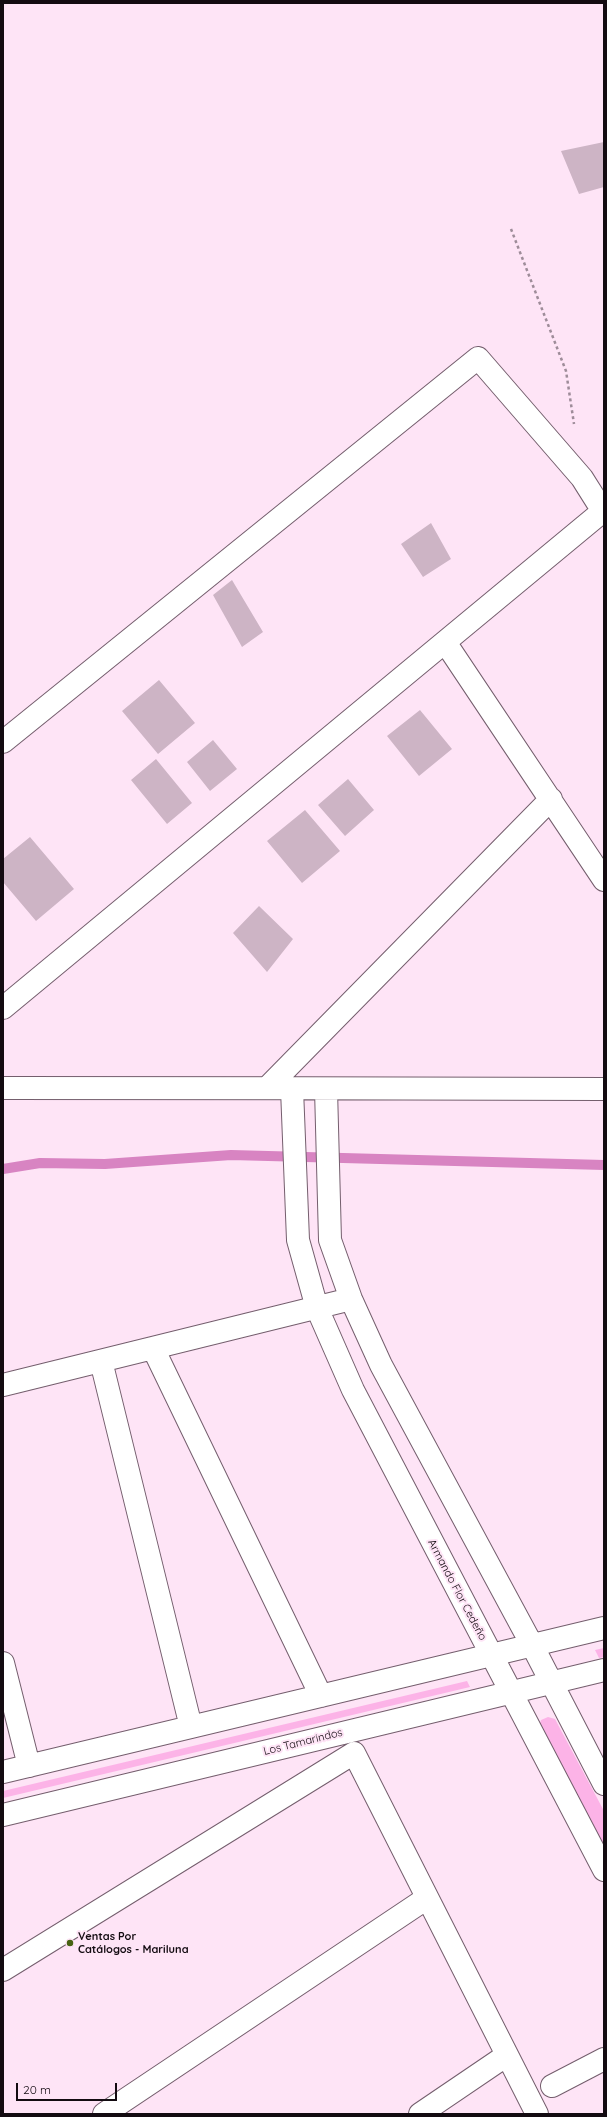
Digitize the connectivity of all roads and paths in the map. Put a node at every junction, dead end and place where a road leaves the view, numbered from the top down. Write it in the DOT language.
graph roads {
  1 [pos="511,229"];
  2 [pos="575,432"];
  3 [pos="603,512"];
  4 [pos="445,642"];
  5 [pos="3,742"];
  6 [pos="552,799"];
  7 [pos="604,880"];
  8 [pos="3,1008"];
  9 [pos="268,1087"];
  10 [pos="3,1088"];
  11 [pos="292,1089"];
  12 [pos="326,1089"];
  13 [pos="604,1089"];
  14 [pos="351,1299"];
  15 [pos="317,1308"];
  16 [pos="152,1348"];
  17 [pos="101,1360"];
  18 [pos="3,1385"];
  19 [pos="604,1628"];
  20 [pos="532,1645"];
  21 [pos="491,1655"];
  22 [pos="3,1664"];
  23 [pos="604,1670"];
  24 [pos="551,1683"];
  25 [pos="510,1692"];
  26 [pos="321,1696"];
  27 [pos="191,1727"];
  28 [pos="29,1766"];
  29 [pos="3,1772"];
  30 [pos="604,1784"];
  31 [pos="3,1815"];
  32 [pos="604,1870"];
  33 [pos="427,1898"];
  34 [pos="3,1970"];
  35 [pos="507,2055"];
  36 [pos="604,2059"];
  37 [pos="552,2086"];
  38 [pos="104,2114"];
  39 [pos="420,2114"];
  40 [pos="537,2114"];
  1 -- 2 [label="path"];
  3 -- 4 [label="street"];
  3 -- 5 [label="street"];
  4 -- 6 [label="street"];
  4 -- 8 [label="street"];
  6 -- 7 [label="street"];
  6 -- 9 [label="street"];
  9 -- 10 [label="street"];
  9 -- 11 [label="street"];
  11 -- 12 [label="street"];
  11 -- 15 [label="street, Armando Flor Cedeño"];
  12 -- 13 [label="street"];
  12 -- 14 [label="street"];
  14 -- 15 [label="street"];
  14 -- 20 [label="street"];
  15 -- 16 [label="street"];
  15 -- 21 [label="street, Armando Flor Cedeño"];
  16 -- 17 [label="street"];
  16 -- 26 [label="street"];
  17 -- 18 [label="street"];
  17 -- 27 [label="street"];
  19 -- 20 [label="street"];
  20 -- 21 [label="street"];
  20 -- 24 [label="street"];
  21 -- 25 [label="street, Armando Flor Cedeño"];
  21 -- 26 [label="street"];
  22 -- 28 [label="street"];
  23 -- 24 [label="street, Los Tamarindos"];
  24 -- 25 [label="street, Los Tamarindos"];
  24 -- 30 [label="street"];
  25 -- 31 [label="street, Los Tamarindos"];
  25 -- 32 [label="street, Armando Flor Cedeño"];
  26 -- 27 [label="street"];
  27 -- 28 [label="street"];
  28 -- 29 [label="street"];
  33 -- 34 [label="street"];
  33 -- 35 [label="street"];
  33 -- 38 [label="street"];
  35 -- 39 [label="street"];
  35 -- 40 [label="street"];
  36 -- 37 [label="street"];
}
